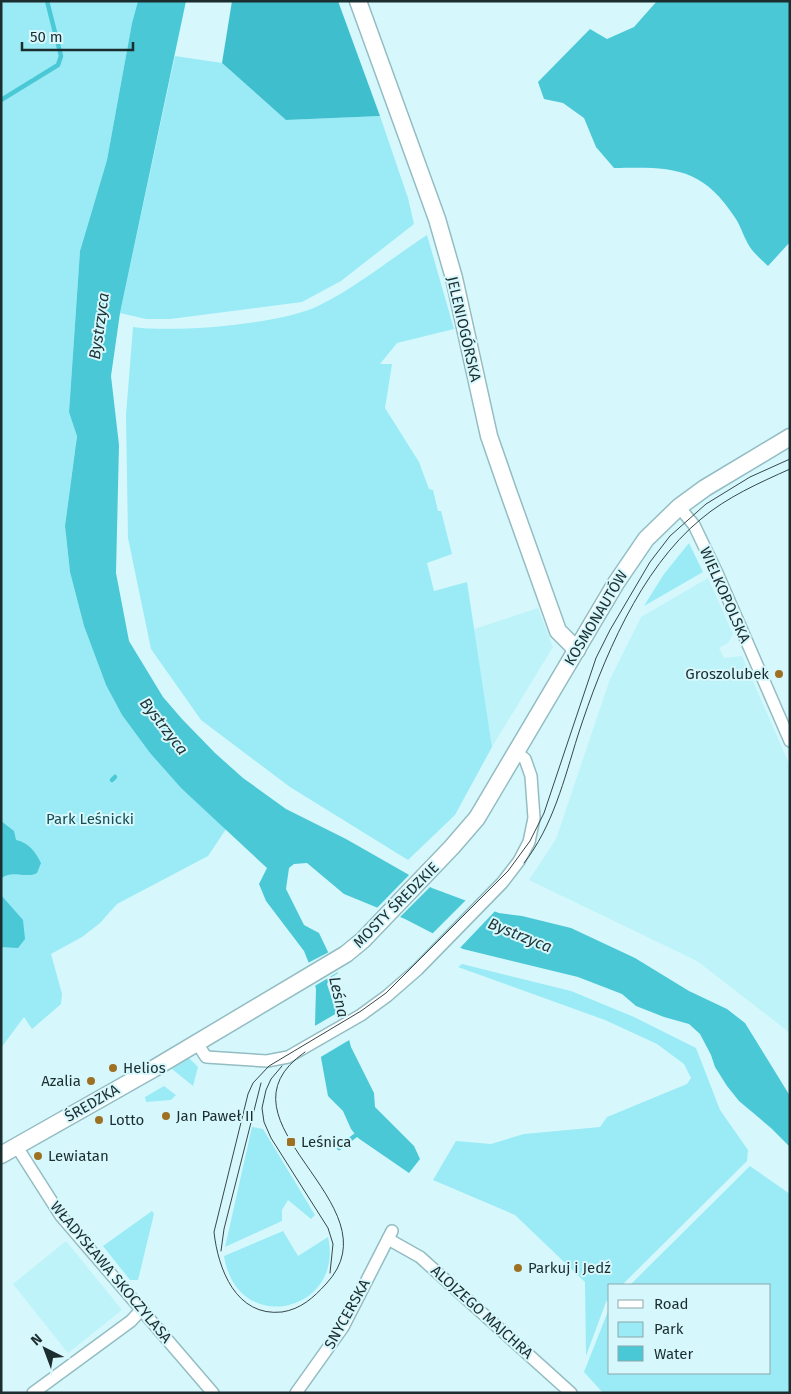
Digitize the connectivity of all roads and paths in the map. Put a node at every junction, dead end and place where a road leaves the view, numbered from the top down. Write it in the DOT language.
graph roads {
  1 [pos="358,1"];
  2 [pos="790,438"];
  3 [pos="679,507"];
  4 [pos="577,650"];
  5 [pos="790,740"];
  6 [pos="517,753"];
  7 [pos="452,847"];
  8 [pos="286,990"];
  9 [pos="202,1050"];
  10 [pos="16,1147"];
  11 [pos="1,1155"];
  12 [pos="390,1235"];
  13 [pos="142,1310"];
  14 [pos="33,1393"];
  15 [pos="213,1393"];
  16 [pos="296,1393"];
  17 [pos="570,1393"];
  1 -- 4 [label="main road, JELENIOGÓRSKA"];
  2 -- 3 [label="main road, KOSMONAUTÓW"];
  3 -- 4 [label="main road, KOSMONAUTÓW"];
  3 -- 5 [label="street, WIELKOPOLSKA"];
  4 -- 6 [label="main road, KOSMONAUTÓW"];
  6 -- 7 [label="main road, KOSMONAUTÓW"];
  6 -- 9 [label="street"];
  7 -- 8 [label="main road, MOSTY ŚREDZKIE"];
  8 -- 9 [label="main road, ŚREDZKA"];
  9 -- 10 [label="main road, ŚREDZKA"];
  10 -- 11 [label="main road, ŚREDZKA"];
  10 -- 13 [label="street, WŁADYSŁAWA SKOCZYLASA"];
  12 -- 16 [label="street, SNYCERSKA"];
  12 -- 17 [label="street, ALOJZEGO MAJCHRA"];
  13 -- 14 [label="street"];
  13 -- 15 [label="street, WŁADYSŁAWA SKOCZYLASA"];
}
